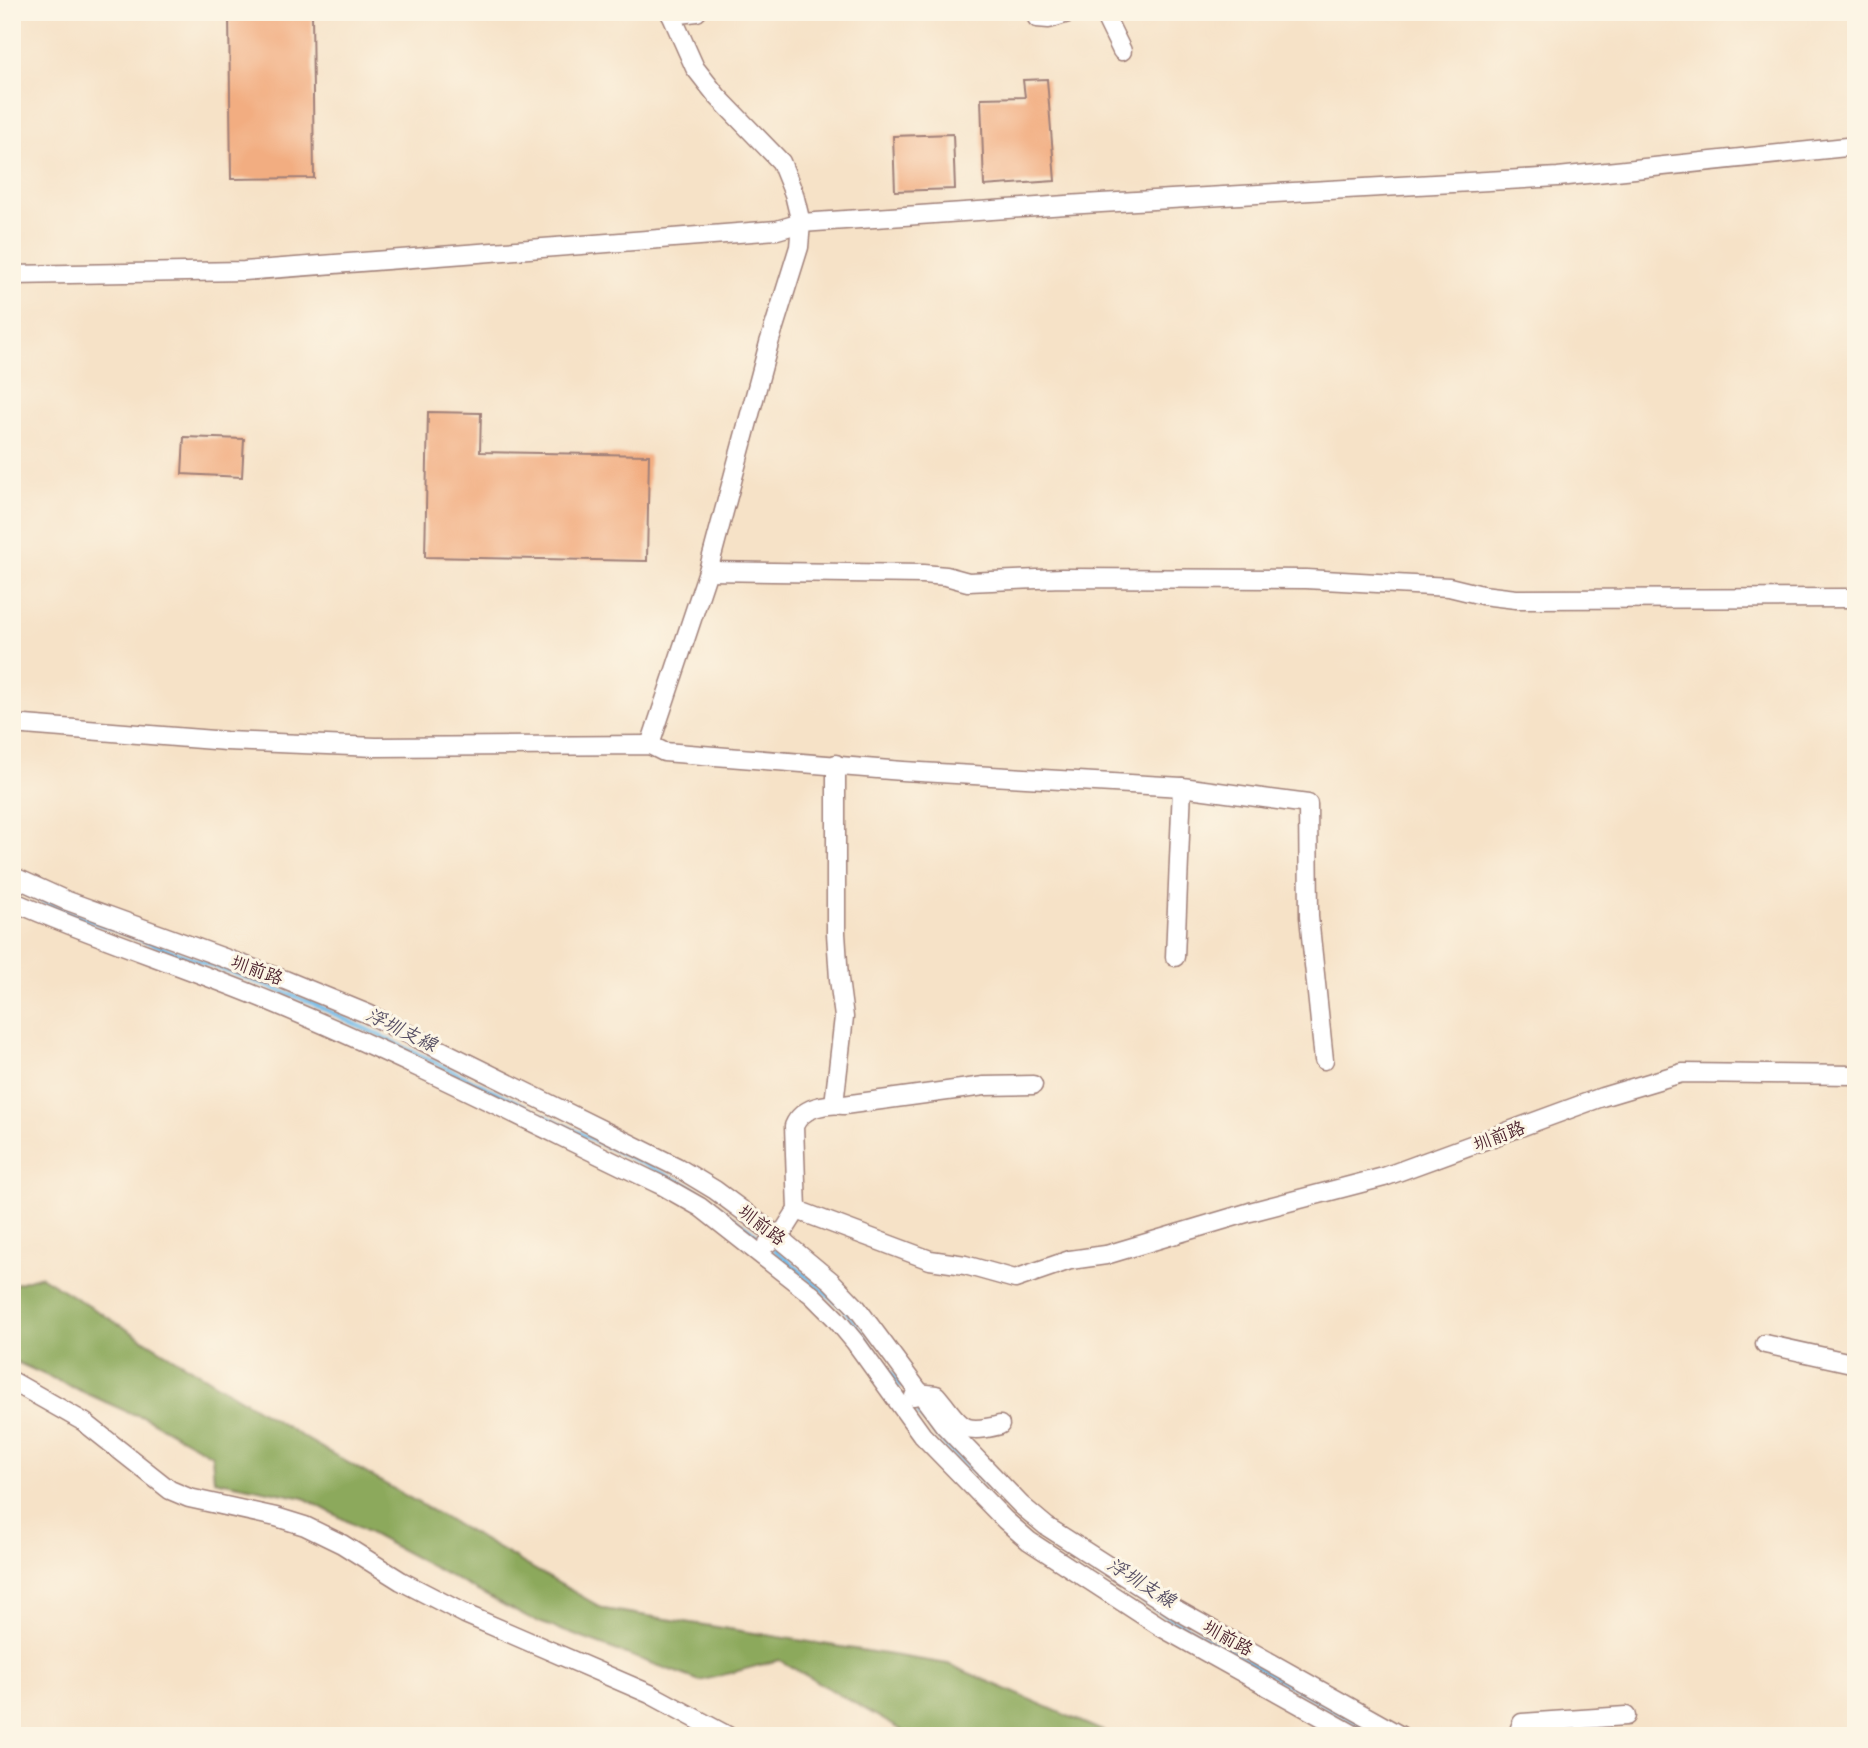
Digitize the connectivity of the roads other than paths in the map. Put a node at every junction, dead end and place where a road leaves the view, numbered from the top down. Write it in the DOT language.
graph roads {
  1 [pos="697,12"];
  2 [pos="1035,12"];
  3 [pos="1072,12"];
  4 [pos="1103,12"];
  5 [pos="670,14"];
  6 [pos="1122,51"];
  7 [pos="1856,146"];
  8 [pos="801,223"];
  9 [pos="12,275"];
  10 [pos="708,571"];
  11 [pos="1856,598"];
  12 [pos="12,724"];
  13 [pos="650,745"];
  14 [pos="836,764"];
  15 [pos="1182,787"];
  16 [pos="12,876"];
  17 [pos="12,901"];
  18 [pos="1175,957"];
  19 [pos="1324,1060"];
  20 [pos="1856,1075"];
  21 [pos="1033,1085"];
  22 [pos="834,1104"];
  23 [pos="797,1210"];
  24 [pos="777,1236"];
  25 [pos="758,1252"];
  26 [pos="1765,1344"];
  27 [pos="1856,1364"];
  28 [pos="12,1381"];
  29 [pos="919,1393"];
  30 [pos="899,1406"];
  31 [pos="1000,1425"];
  32 [pos="1626,1716"];
  33 [pos="728,1736"];
  34 [pos="1356,1736"];
  35 [pos="1401,1736"];
  36 [pos="1517,1736"];
  1 -- 5 [label="street"];
  2 -- 3 [label="street"];
  4 -- 6 [label="street"];
  5 -- 8 [label="street"];
  7 -- 8 [label="street"];
  8 -- 9 [label="street"];
  8 -- 10 [label="street"];
  10 -- 11 [label="street"];
  10 -- 13 [label="street"];
  12 -- 13 [label="street"];
  13 -- 14 [label="street"];
  14 -- 15 [label="street"];
  14 -- 22 [label="street"];
  15 -- 18 [label="street"];
  15 -- 19 [label="street"];
  16 -- 24 [label="street, 圳前路"];
  17 -- 25 [label="street, 圳前路"];
  20 -- 23 [label="street, 圳前路"];
  21 -- 22 [label="street"];
  22 -- 23 [label="street"];
  23 -- 24 [label="street"];
  24 -- 25 [label="street"];
  24 -- 29 [label="street, 圳前路"];
  25 -- 30 [label="street, 圳前路"];
  26 -- 27 [label="street"];
  28 -- 33 [label="street"];
  29 -- 30 [label="street"];
  29 -- 31 [label="street"];
  29 -- 35 [label="street, 圳前路"];
  30 -- 34 [label="street, 圳前路"];
  32 -- 36 [label="street"];
}
